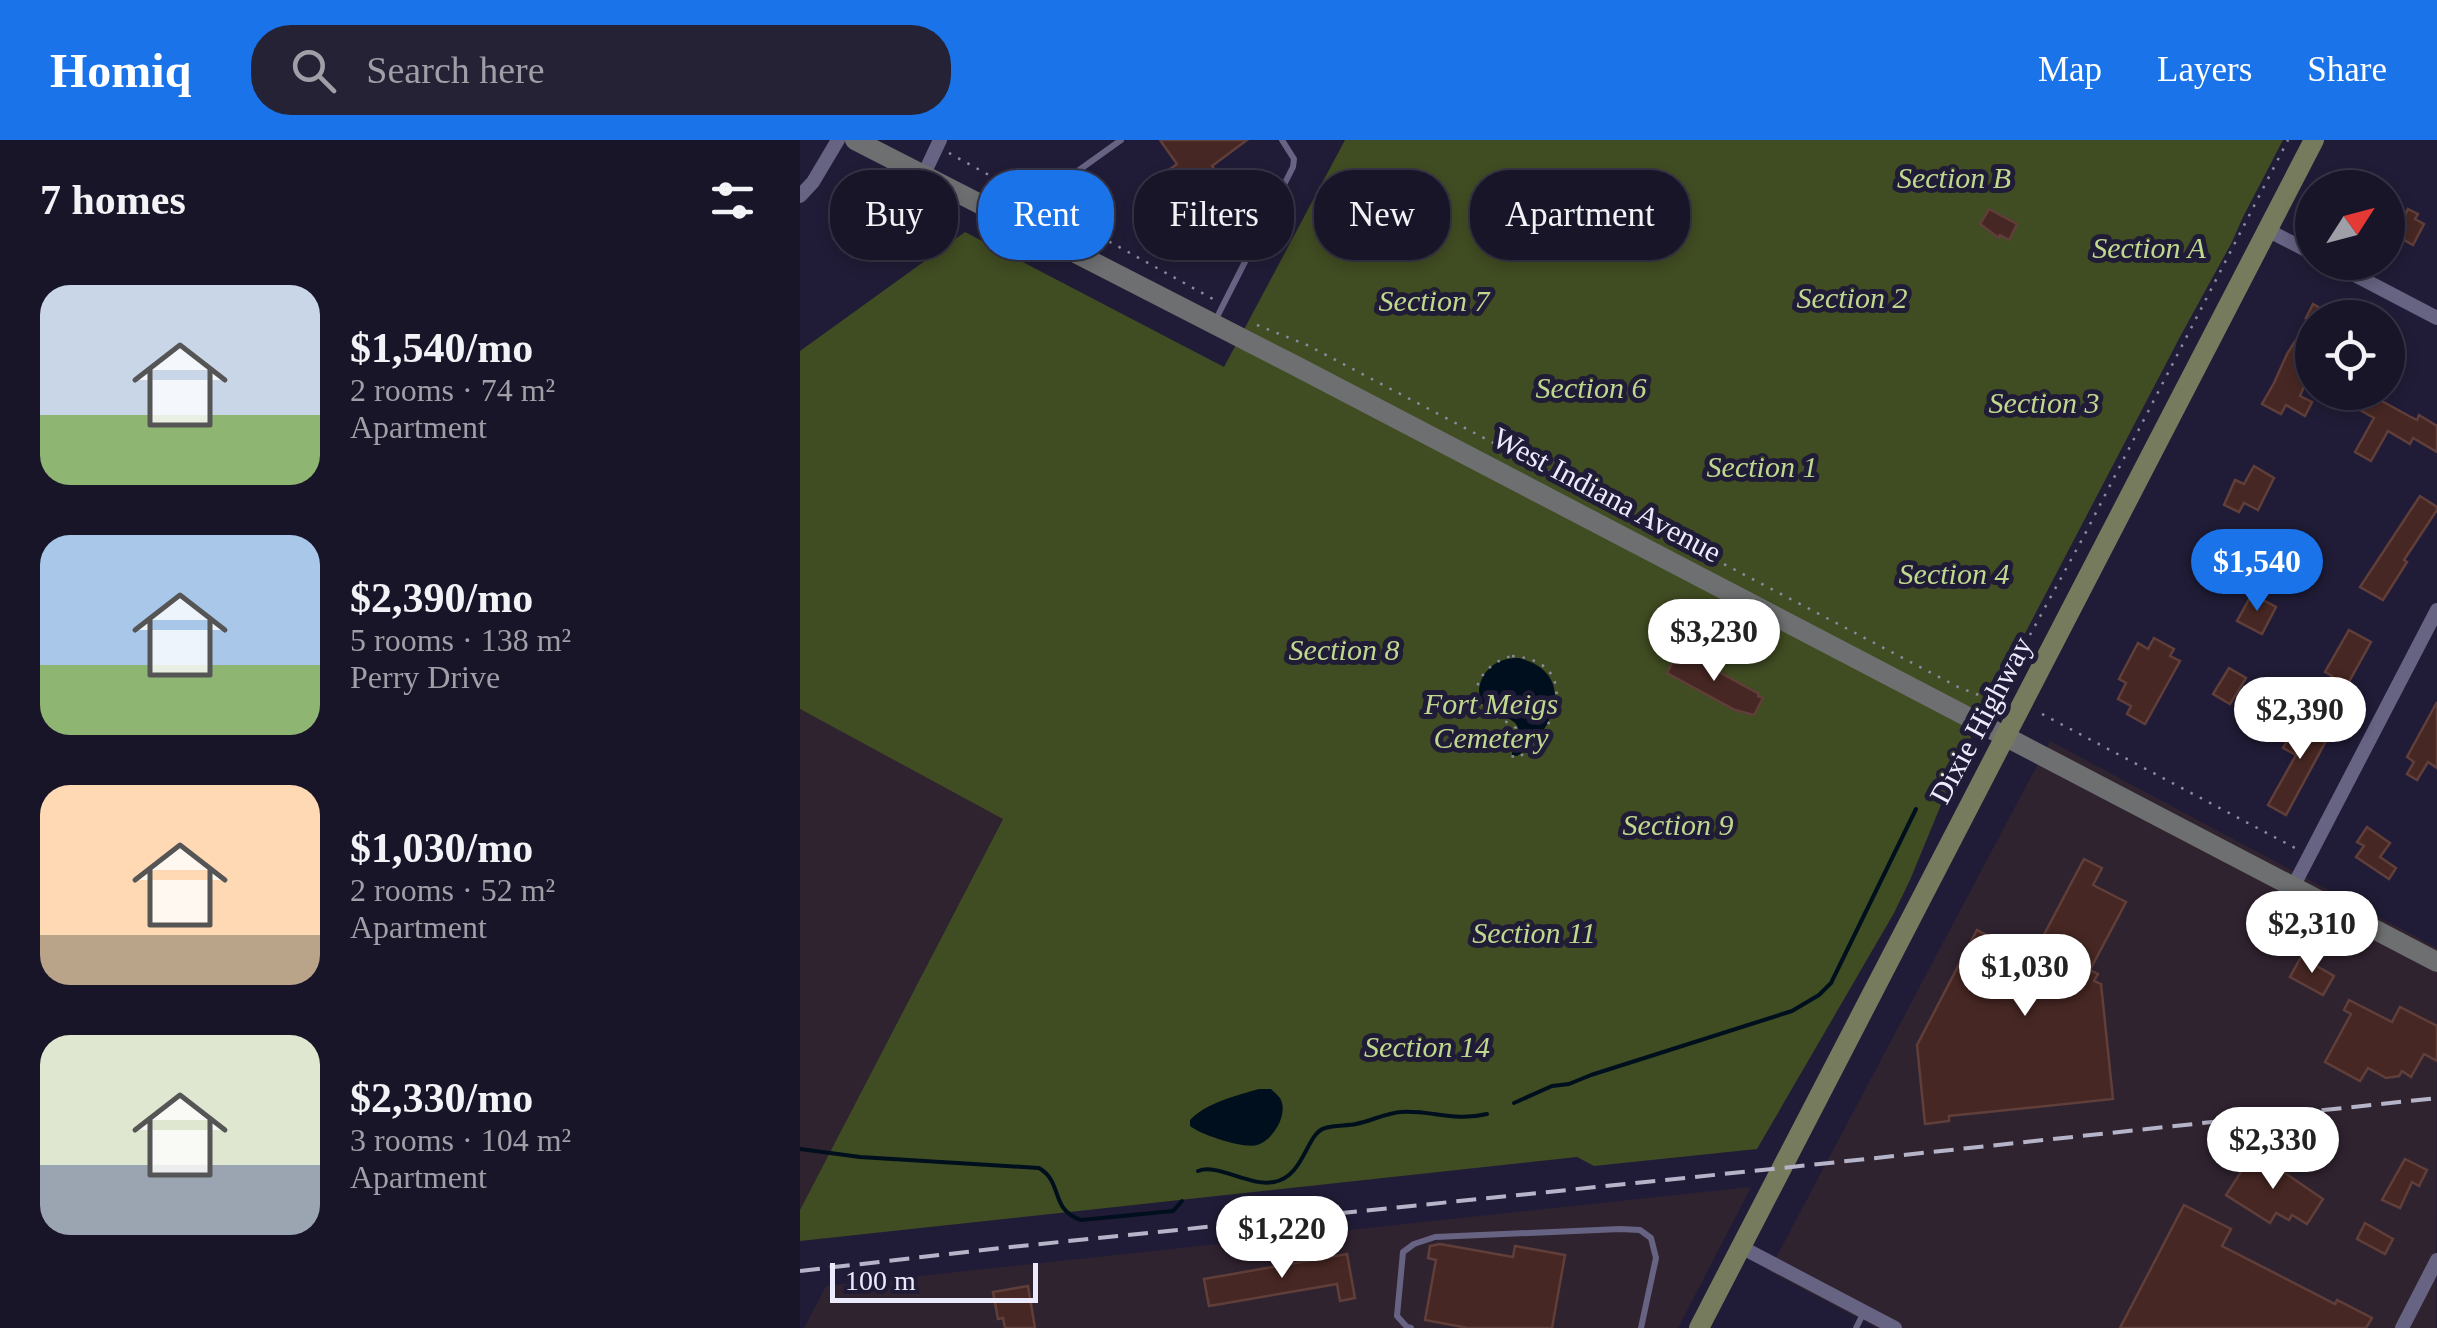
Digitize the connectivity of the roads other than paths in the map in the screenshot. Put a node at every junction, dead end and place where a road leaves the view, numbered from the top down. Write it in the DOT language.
graph roads {
  1 [pos="838,140"];
  2 [pos="855,140"];
  3 [pos="1121,140"];
  4 [pos="1282,140"];
  5 [pos="2314,140"];
  6 [pos="942,145"];
  7 [pos="912,170"];
  8 [pos="927,170"];
  9 [pos="1079,170"];
  10 [pos="800,196"];
  11 [pos="2269,231"];
  12 [pos="2295,245"];
  13 [pos="1099,260"];
  14 [pos="2364,280"];
  15 [pos="1218,314"];
  16 [pos="2437,318"];
  17 [pos="2437,610"];
  18 [pos="2006,737"];
  19 [pos="2293,887"];
  20 [pos="2437,962"];
  21 [pos="1741,1247"];
  22 [pos="2437,1260"];
  23 [pos="2422,1288"];
  24 [pos="2437,1295"];
  25 [pos="1864,1312"];
  26 [pos="1412,1328"];
  27 [pos="1640,1328"];
  28 [pos="1699,1328"];
  29 [pos="1856,1328"];
  30 [pos="1896,1328"];
  31 [pos="2402,1328"];
  1 -- 10 [label="street"];
  2 -- 7 [label="main road, West Indiana Avenue"];
  3 -- 9 [label="lane"];
  4 -- 15 [label="lane"];
  5 -- 11 [label="main road, Dixie Highway"];
  6 -- 8 [label="street"];
  11 -- 12 [label="street"];
  11 -- 18 [label="main road, Dixie Highway"];
  13 -- 15 [label="main road, West Indiana Avenue"];
  14 -- 16 [label="street"];
  15 -- 18 [label="main road, West Indiana Avenue"];
  17 -- 19 [label="street"];
  18 -- 19 [label="main road, West Indiana Avenue"];
  18 -- 21 [label="main road, Dixie Highway"];
  19 -- 20 [label="main road, West Indiana Avenue"];
  21 -- 25 [label="street"];
  21 -- 28 [label="main road, Dixie Highway"];
  22 -- 23 [label="street"];
  23 -- 24 [label="street"];
  23 -- 31 [label="street"];
  25 -- 29 [label="lane"];
  25 -- 30 [label="street"];
  26 -- 27 [label="lane"];
}
